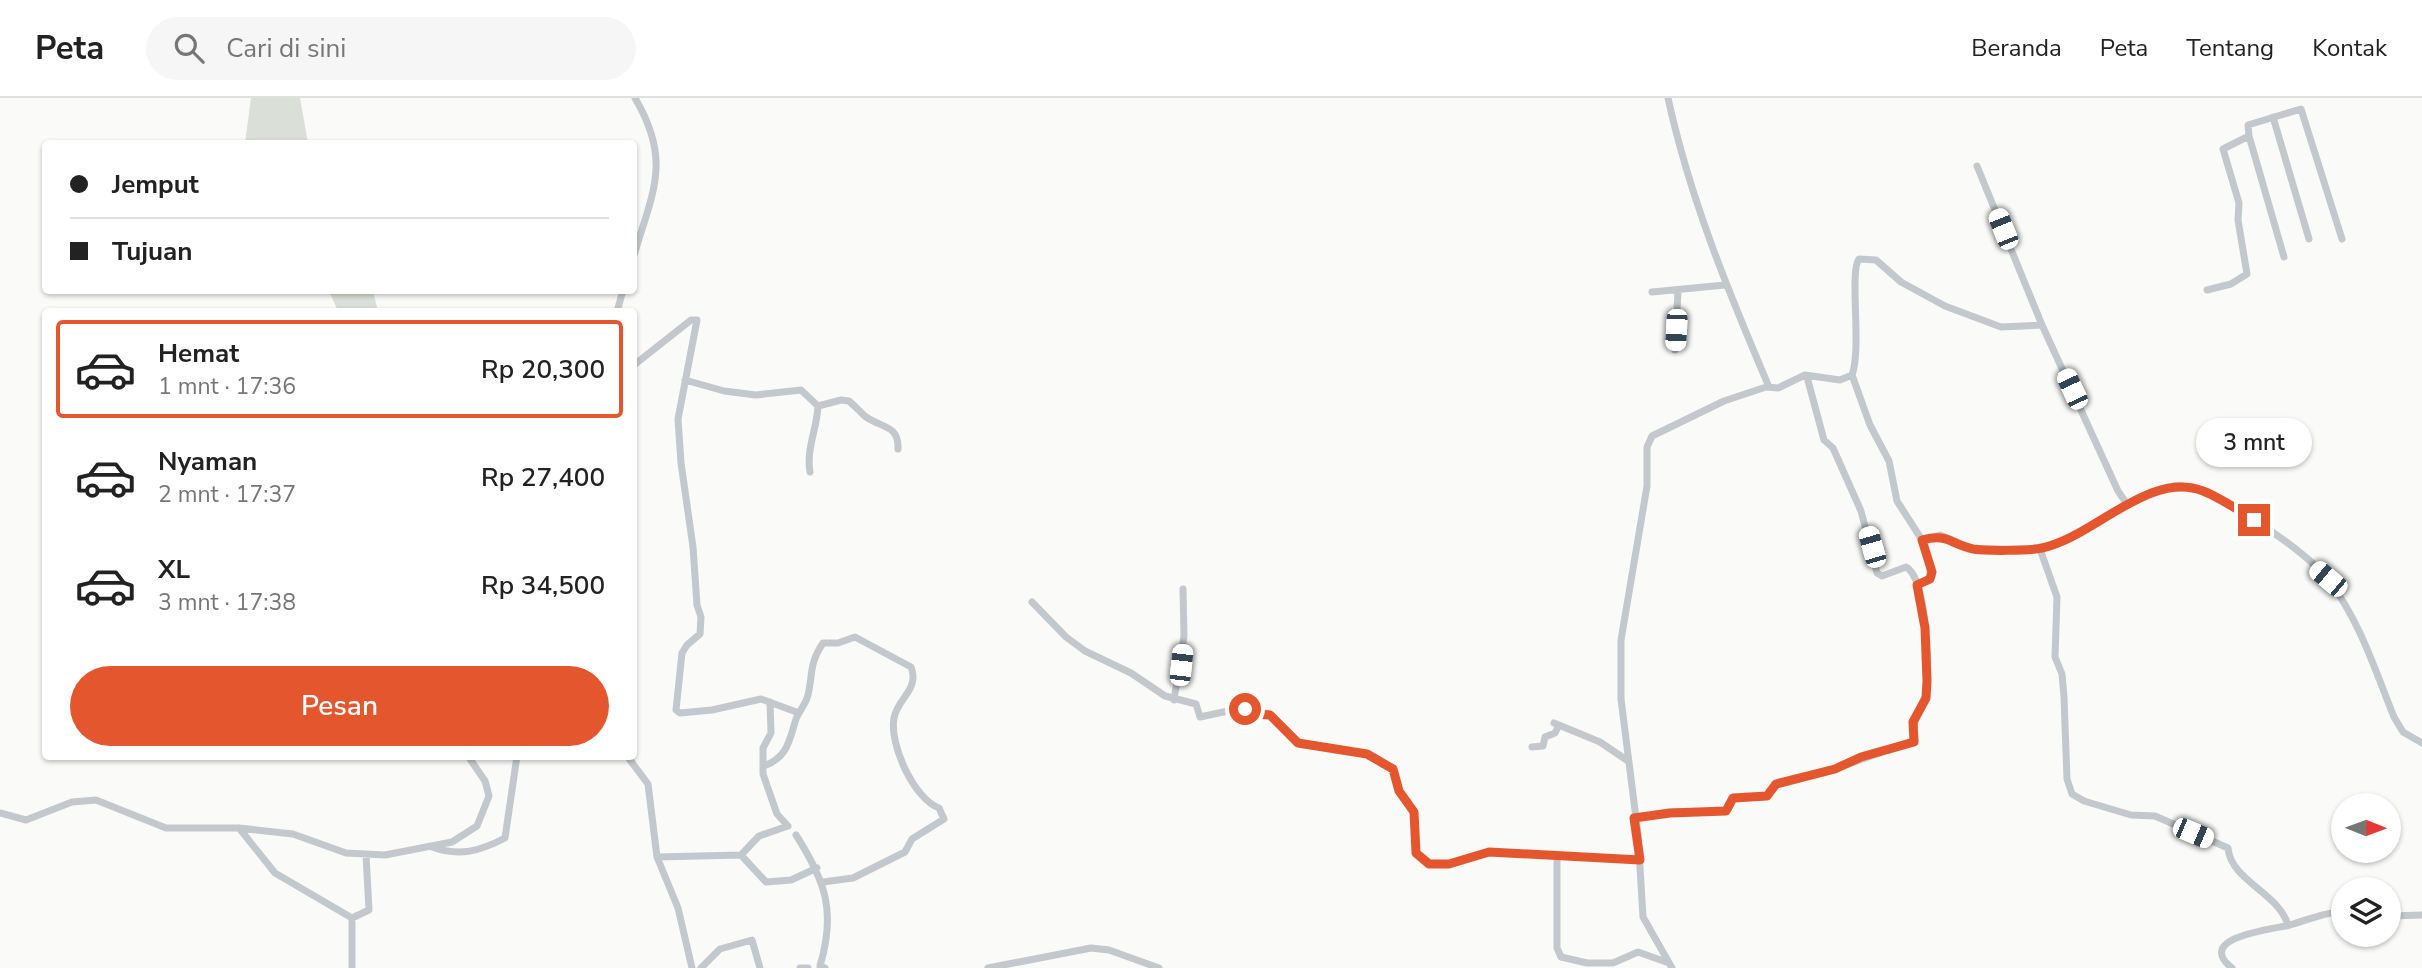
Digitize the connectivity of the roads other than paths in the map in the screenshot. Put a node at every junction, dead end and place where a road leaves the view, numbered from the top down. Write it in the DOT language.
graph roads {
  1 [pos="635,98"];
  2 [pos="1668,98"];
  3 [pos="2273,117"];
  4 [pos="2249,136"];
  5 [pos="1977,166"];
  6 [pos="2309,239"];
  7 [pos="2343,239"];
  8 [pos="637,245"];
  9 [pos="2284,257"];
  10 [pos="1726,285"];
  11 [pos="2207,290"];
  12 [pos="1678,291"];
  13 [pos="1652,292"];
  14 [pos="2042,325"];
  15 [pos="1675,350"];
  16 [pos="637,363"];
  17 [pos="1852,375"];
  18 [pos="1807,377"];
  19 [pos="685,380"];
  20 [pos="1769,387"];
  21 [pos="818,406"];
  22 [pos="898,449"];
  23 [pos="810,472"];
  24 [pos="2127,503"];
  25 [pos="1922,540"];
  26 [pos="2040,549"];
  27 [pos="1917,585"];
  28 [pos="1184,589"];
  29 [pos="1032,602"];
  30 [pos="1174,699"];
  31 [pos="770,702"];
  32 [pos="799,713"];
  33 [pos="2422,743"];
  34 [pos="1532,747"];
  35 [pos="471,760"];
  36 [pos="516,760"];
  37 [pos="630,760"];
  38 [pos="1628,761"];
  39 [pos="764,766"];
  40 [pos="0,813"];
  41 [pos="1634,818"];
  42 [pos="239,828"];
  43 [pos="796,835"];
  44 [pos="432,847"];
  45 [pos="366,855"];
  46 [pos="741,855"];
  47 [pos="1557,855"];
  48 [pos="657,857"];
  49 [pos="1640,860"];
  50 [pos="817,868"];
  51 [pos="822,882"];
  52 [pos="2331,913"];
  53 [pos="2422,915"];
  54 [pos="2401,916"];
  55 [pos="352,918"];
  56 [pos="2288,925"];
  57 [pos="1671,965"];
  58 [pos="1143,966"];
  59 [pos="822,967"];
  60 [pos="352,968"];
  61 [pos="692,968"];
  62 [pos="701,968"];
  63 [pos="760,968"];
  64 [pos="800,968"];
  65 [pos="808,968"];
  66 [pos="988,968"];
  67 [pos="1159,968"];
  68 [pos="2232,968"];
  1 -- 8 [label="street"];
  2 -- 10 [label="street"];
  3 -- 4 [label="street"];
  3 -- 6 [label="street"];
  3 -- 7 [label="street"];
  4 -- 9 [label="street"];
  4 -- 11 [label="street"];
  5 -- 14 [label="street"];
  10 -- 12 [label="street"];
  10 -- 20 [label="street"];
  12 -- 13 [label="street"];
  12 -- 15 [label="street"];
  14 -- 17 [label="street"];
  14 -- 24 [label="street"];
  16 -- 19 [label="street"];
  17 -- 18 [label="street"];
  17 -- 25 [label="street"];
  18 -- 20 [label="street"];
  18 -- 27 [label="street"];
  19 -- 21 [label="street"];
  19 -- 31 [label="street"];
  20 -- 38 [label="street"];
  21 -- 22 [label="street"];
  21 -- 23 [label="street"];
  24 -- 26 [label="street"];
  24 -- 33 [label="street"];
  25 -- 26 [label="street"];
  25 -- 27 [label="street"];
  26 -- 56 [label="street"];
  27 -- 41 [label="street"];
  28 -- 30 [label="street"];
  29 -- 30 [label="street"];
  30 -- 47 [label="street"];
  31 -- 32 [label="street"];
  31 -- 39 [label="street"];
  32 -- 39 [label="street"];
  32 -- 51 [label="street"];
  34 -- 38 [label="street"];
  35 -- 44 [label="street"];
  36 -- 44 [label="street"];
  37 -- 48 [label="street"];
  38 -- 41 [label="street"];
  39 -- 46 [label="street"];
  40 -- 42 [label="street"];
  41 -- 49 [label="street"];
  42 -- 45 [label="street"];
  42 -- 55 [label="street"];
  43 -- 50 [label="street"];
  44 -- 45 [label="street"];
  45 -- 55 [label="street"];
  46 -- 48 [label="street"];
  46 -- 50 [label="street"];
  47 -- 49 [label="street"];
  47 -- 57 [label="street"];
  48 -- 61 [label="street"];
  49 -- 57 [label="street"];
  50 -- 51 [label="street"];
  51 -- 59 [label="street"];
  52 -- 56 [label="street"];
  53 -- 54 [label="street"];
  55 -- 60 [label="street"];
  56 -- 68 [label="street"];
  58 -- 66 [label="street"];
  58 -- 67 [label="street"];
  62 -- 63 [label="street"];
  64 -- 65 [label="street"];
}
